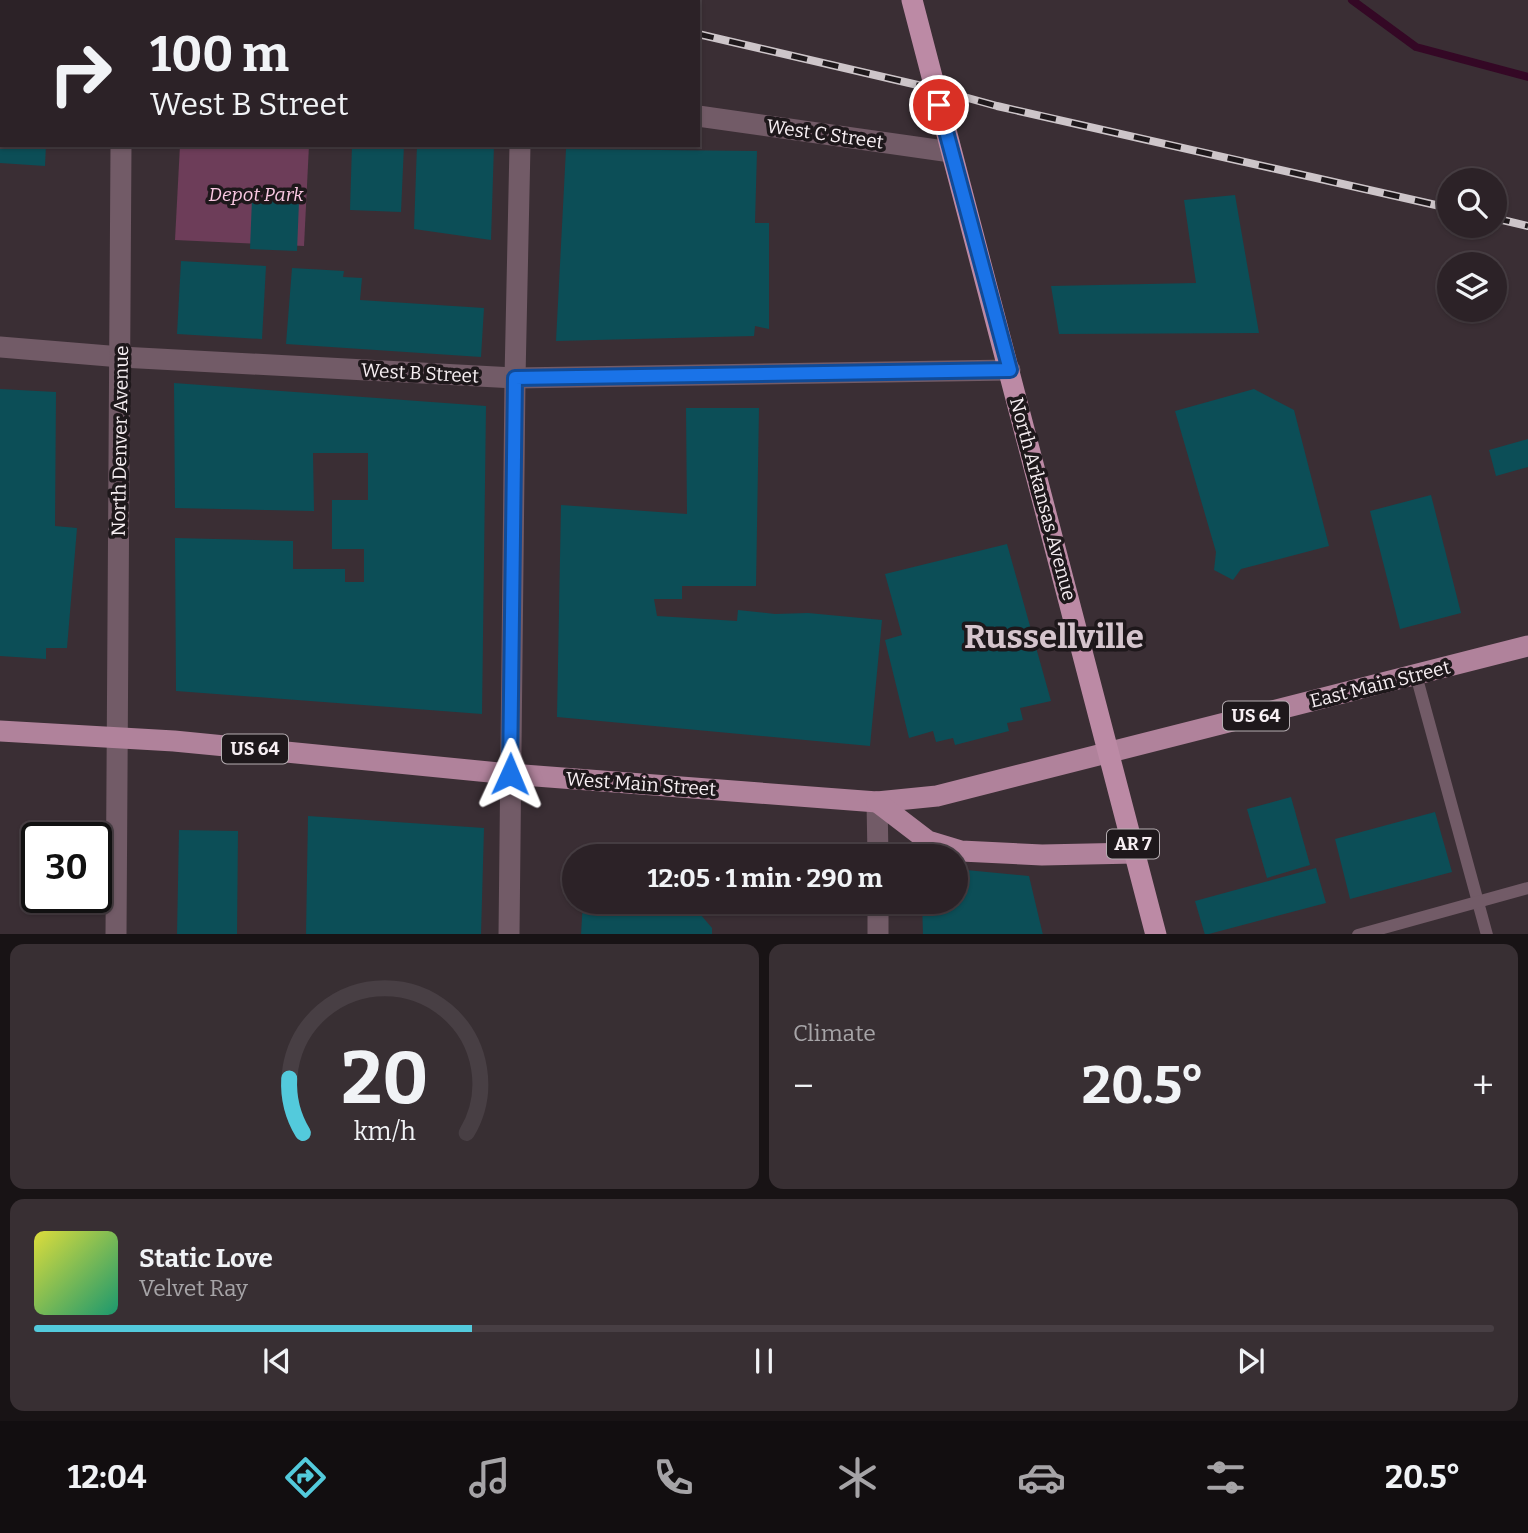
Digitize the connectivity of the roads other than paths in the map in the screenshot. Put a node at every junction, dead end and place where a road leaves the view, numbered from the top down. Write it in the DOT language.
graph roads {
  1 [pos="912,0"];
  2 [pos="700,116"];
  3 [pos="121,147"];
  4 [pos="520,147"];
  5 [pos="951,152"];
  6 [pos="0,346"];
  7 [pos="121,357"];
  8 [pos="1010,370"];
  9 [pos="515,378"];
  10 [pos="1528,646"];
  11 [pos="1416,675"];
  12 [pos="0,731"];
  13 [pos="116,737"];
  14 [pos="1110,754"];
  15 [pos="510,774"];
  16 [pos="877,802"];
  17 [pos="878,844"];
  18 [pos="1135,852"];
  19 [pos="1528,888"];
  20 [pos="1478,902"];
  21 [pos="878,914"];
  22 [pos="116,934"];
  23 [pos="509,934"];
  24 [pos="878,934"];
  25 [pos="1156,934"];
  26 [pos="1358,934"];
  27 [pos="1487,934"];
  1 -- 5 [label="highway, North Arkansas Avenue / AR 7"];
  2 -- 5 [label="street, West C Street"];
  3 -- 7 [label="street, North Denver Avenue"];
  4 -- 9 [label="street"];
  5 -- 8 [label="highway, North Arkansas Avenue / AR 7"];
  6 -- 7 [label="street, West B Street"];
  7 -- 9 [label="street, West B Street"];
  7 -- 13 [label="street, North Denver Avenue"];
  8 -- 9 [label="street, West B Street"];
  8 -- 14 [label="highway, North Arkansas Avenue / AR 7"];
  9 -- 15 [label="street"];
  10 -- 11 [label="main road, East Main Street / US 64"];
  11 -- 14 [label="main road, East Main Street / US 64"];
  11 -- 20 [label="lane"];
  12 -- 13 [label="main road, West Main Street / US 64"];
  13 -- 15 [label="main road, West Main Street / US 64"];
  13 -- 22 [label="street, North Denver Avenue"];
  14 -- 16 [label="main road, West Main Street / US 64"];
  14 -- 18 [label="highway, AR 7"];
  15 -- 16 [label="main road, West Main Street / US 64"];
  15 -- 23 [label="street"];
  16 -- 17 [label="street"];
  16 -- 18 [label="main road"];
  18 -- 25 [label="highway, AR 7"];
  19 -- 20 [label="lane"];
  20 -- 26 [label="lane"];
  20 -- 27 [label="lane"];
  21 -- 24 [label="street"];
}
